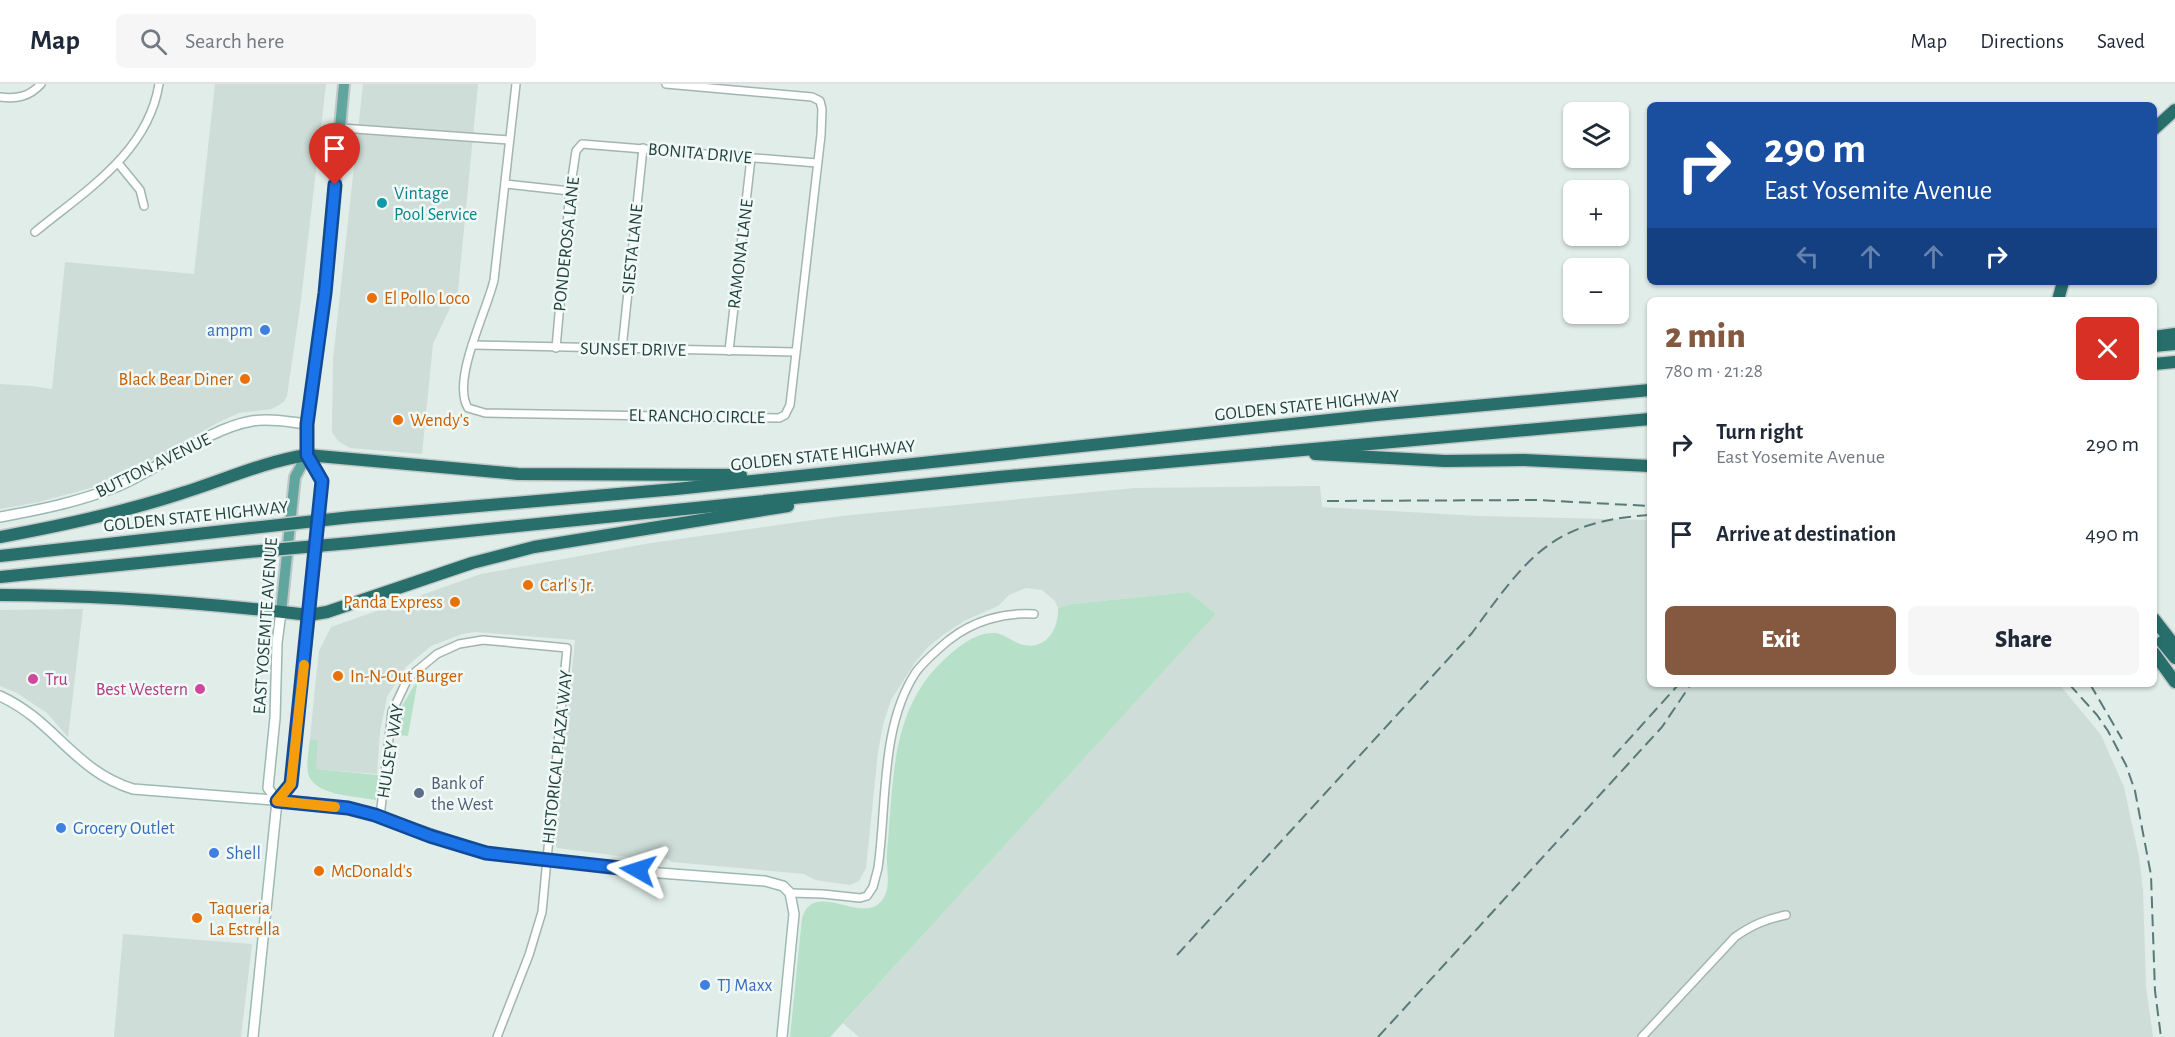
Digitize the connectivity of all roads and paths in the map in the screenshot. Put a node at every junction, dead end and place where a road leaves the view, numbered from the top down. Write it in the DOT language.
graph roads {
  1 [pos="41,84"];
  2 [pos="159,84"];
  3 [pos="344,84"];
  4 [pos="516,84"];
  5 [pos="666,84"];
  6 [pos="767,88"];
  7 [pos="0,97"];
  8 [pos="2175,101"];
  9 [pos="2175,110"];
  10 [pos="2157,116"];
  11 [pos="2157,126"];
  12 [pos="341,128"];
  13 [pos="509,140"];
  14 [pos="582,144"];
  15 [pos="643,148"];
  16 [pos="751,158"];
  17 [pos="118,163"];
  18 [pos="817,163"];
  19 [pos="505,184"];
  20 [pos="570,191"];
  21 [pos="144,206"];
  22 [pos="35,232"];
  23 [pos="2175,334"];
  24 [pos="2157,337"];
  25 [pos="2175,344"];
  26 [pos="472,345"];
  27 [pos="2157,346"];
  28 [pos="556,348"];
  29 [pos="622,349"];
  30 [pos="729,351"];
  31 [pos="795,352"];
  32 [pos="2175,362"];
  33 [pos="2157,364"];
  34 [pos="1647,390"];
  35 [pos="1647,419"];
  36 [pos="307,424"];
  37 [pos="1269,452"];
  38 [pos="307,455"];
  39 [pos="1647,466"];
  40 [pos="824,474"];
  41 [pos="928,485"];
  42 [pos="0,517"];
  43 [pos="0,537"];
  44 [pos="0,556"];
  45 [pos="0,577"];
  46 [pos="0,595"];
  47 [pos="280,612"];
  48 [pos="1035,614"];
  49 [pos="309,615"];
  50 [pos="2157,623"];
  51 [pos="2157,635"];
  52 [pos="2175,646"];
  53 [pos="567,648"];
  54 [pos="2157,657"];
  55 [pos="2175,658"];
  56 [pos="2175,682"];
  57 [pos="0,696"];
  58 [pos="277,801"];
  59 [pos="380,817"];
  60 [pos="547,861"];
  61 [pos="790,894"];
  62 [pos="1786,915"];
  63 [pos="253,1037"];
  64 [pos="497,1037"];
  65 [pos="782,1037"];
  66 [pos="1642,1037"];
  1 -- 7 [label="street"];
  2 -- 17 [label="street"];
  3 -- 12 [label="main road, EAST YOSEMITE AVENUE"];
  4 -- 13 [label="street, EL RANCHO CIRCLE"];
  5 -- 6 [label="street, EL RANCHO CIRCLE"];
  6 -- 18 [label="street, EL RANCHO CIRCLE"];
  8 -- 10 [label="highway"];
  9 -- 11 [label="highway"];
  12 -- 13 [label="street"];
  12 -- 36 [label="main road, EAST YOSEMITE AVENUE"];
  13 -- 19 [label="street, EL RANCHO CIRCLE"];
  14 -- 15 [label="street, BONITA DRIVE"];
  14 -- 20 [label="street, PONDEROSA LANE"];
  15 -- 16 [label="street, BONITA DRIVE"];
  15 -- 29 [label="street, SIESTA LANE"];
  16 -- 18 [label="street, BONITA DRIVE"];
  16 -- 30 [label="street, RAMONA LANE"];
  17 -- 21 [label="street"];
  17 -- 22 [label="street"];
  18 -- 31 [label="street, EL RANCHO CIRCLE"];
  19 -- 20 [label="street"];
  19 -- 26 [label="street, EL RANCHO CIRCLE"];
  20 -- 28 [label="street, PONDEROSA LANE"];
  23 -- 24 [label="highway"];
  25 -- 27 [label="highway"];
  26 -- 28 [label="street, SUNSET DRIVE"];
  26 -- 31 [label="street, EL RANCHO CIRCLE"];
  28 -- 29 [label="street, SUNSET DRIVE"];
  29 -- 30 [label="street, SUNSET DRIVE"];
  30 -- 31 [label="street, SUNSET DRIVE"];
  32 -- 33 [label="highway"];
  34 -- 40 [label="highway, GOLDEN STATE HIGHWAY"];
  35 -- 37 [label="highway"];
  36 -- 38 [label="main road, EAST YOSEMITE AVENUE"];
  36 -- 42 [label="street, BUTTON AVENUE"];
  37 -- 39 [label="highway"];
  37 -- 41 [label="highway"];
  38 -- 40 [label="highway"];
  38 -- 43 [label="highway"];
  38 -- 47 [label="main road, EAST YOSEMITE AVENUE"];
  38 -- 49 [label="street, EAST YOSEMITE AVENUE"];
  40 -- 44 [label="highway, GOLDEN STATE HIGHWAY, bridge"];
  41 -- 45 [label="highway, bridge"];
  41 -- 49 [label="highway"];
  46 -- 47 [label="highway"];
  47 -- 49 [label="highway"];
  47 -- 58 [label="street, EAST YOSEMITE AVENUE"];
  48 -- 61 [label="street"];
  49 -- 58 [label="street, EAST YOSEMITE AVENUE"];
  50 -- 52 [label="highway"];
  51 -- 55 [label="highway"];
  53 -- 59 [label="street, HULSEY WAY"];
  53 -- 60 [label="street, HISTORICAL PLAZA WAY"];
  54 -- 56 [label="highway"];
  57 -- 58 [label="street"];
  58 -- 59 [label="street"];
  58 -- 63 [label="street, EAST YOSEMITE AVENUE"];
  59 -- 60 [label="street"];
  60 -- 61 [label="street"];
  60 -- 64 [label="street, HISTORICAL PLAZA WAY"];
  61 -- 65 [label="street"];
  62 -- 66 [label="street"];
}
